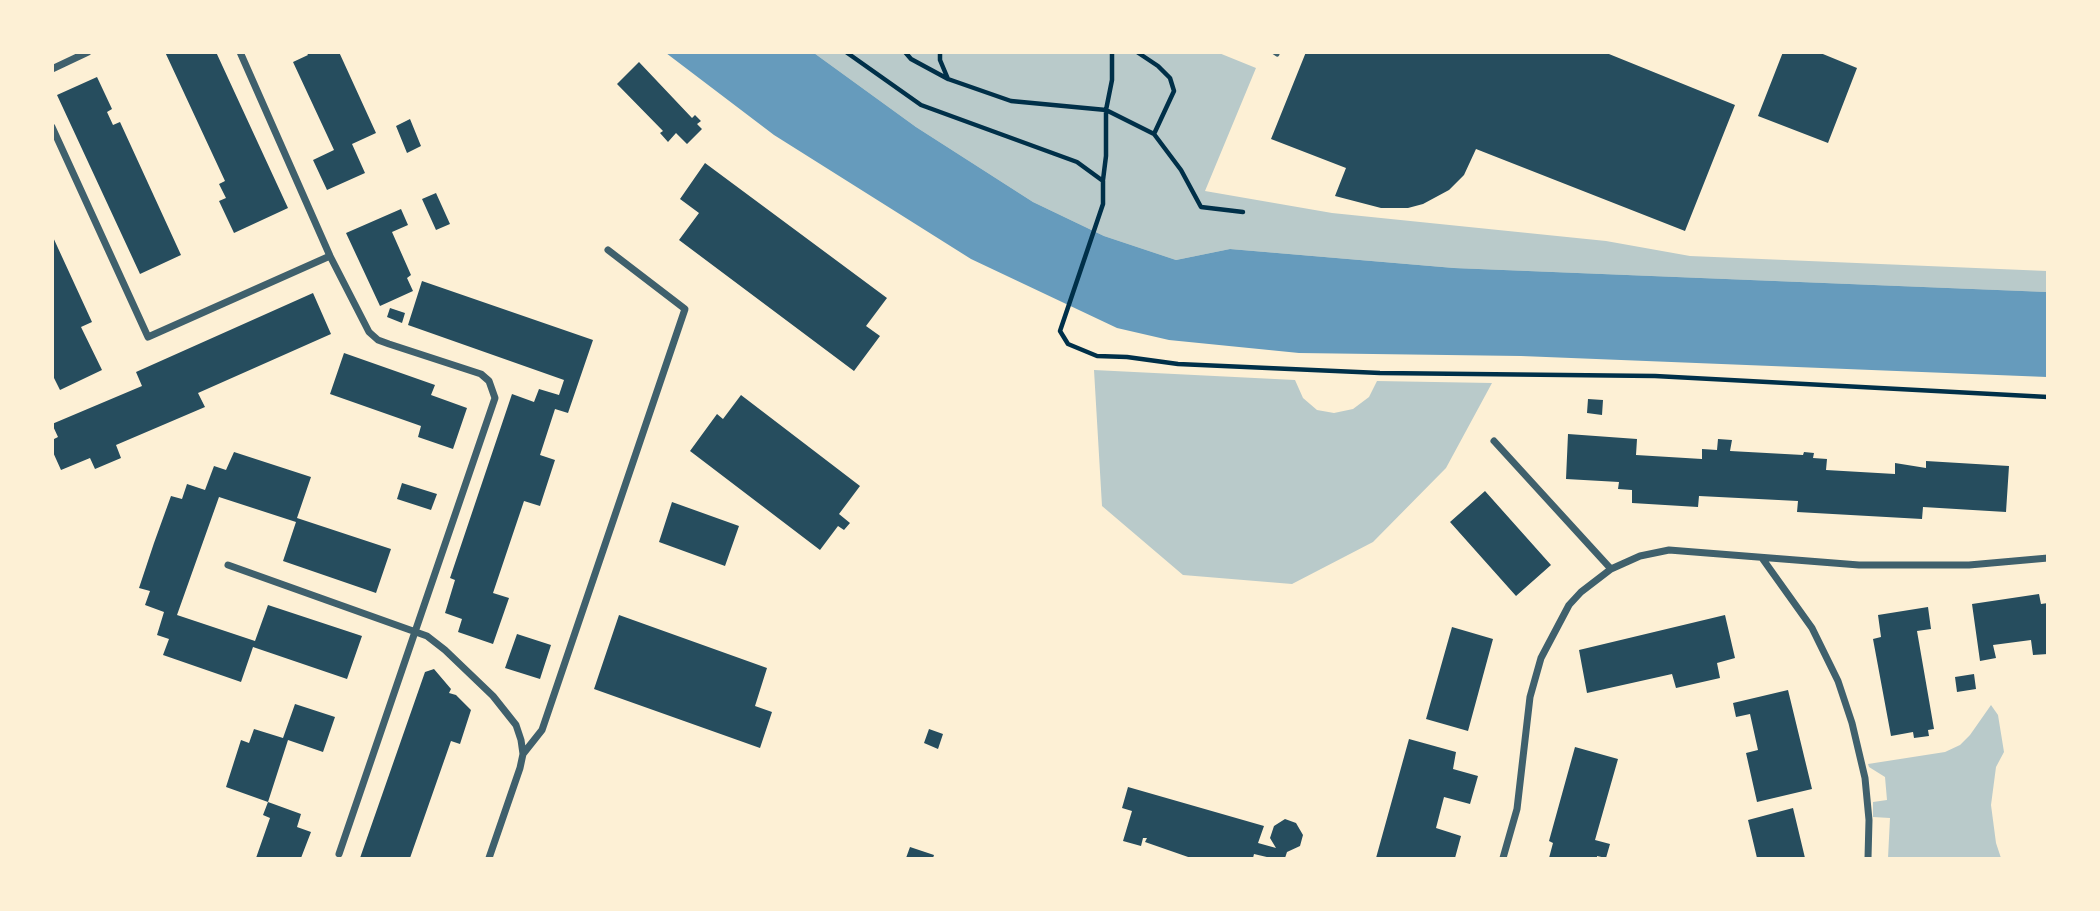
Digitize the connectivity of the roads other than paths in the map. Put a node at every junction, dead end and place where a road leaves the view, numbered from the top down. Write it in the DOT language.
graph roads {
  1 [pos="88,52"];
  2 [pos="240,52"];
  3 [pos="52,69"];
  4 [pos="52,127"];
  5 [pos="608,250"];
  6 [pos="330,256"];
  7 [pos="1494,441"];
  8 [pos="1762,558"];
  9 [pos="2048,558"];
  10 [pos="228,565"];
  11 [pos="1611,569"];
  12 [pos="417,631"];
  13 [pos="523,754"];
  14 [pos="339,854"];
  15 [pos="489,859"];
  16 [pos="1503,859"];
  17 [pos="1868,859"];
  1 -- 3 [label="street"];
  2 -- 6 [label="street"];
  4 -- 6 [label="street"];
  5 -- 13 [label="street"];
  6 -- 12 [label="street"];
  7 -- 11 [label="street"];
  8 -- 9 [label="street"];
  8 -- 11 [label="street"];
  8 -- 17 [label="street"];
  10 -- 12 [label="street"];
  11 -- 16 [label="street"];
  12 -- 13 [label="street"];
  12 -- 14 [label="street"];
  13 -- 15 [label="street"];
}
